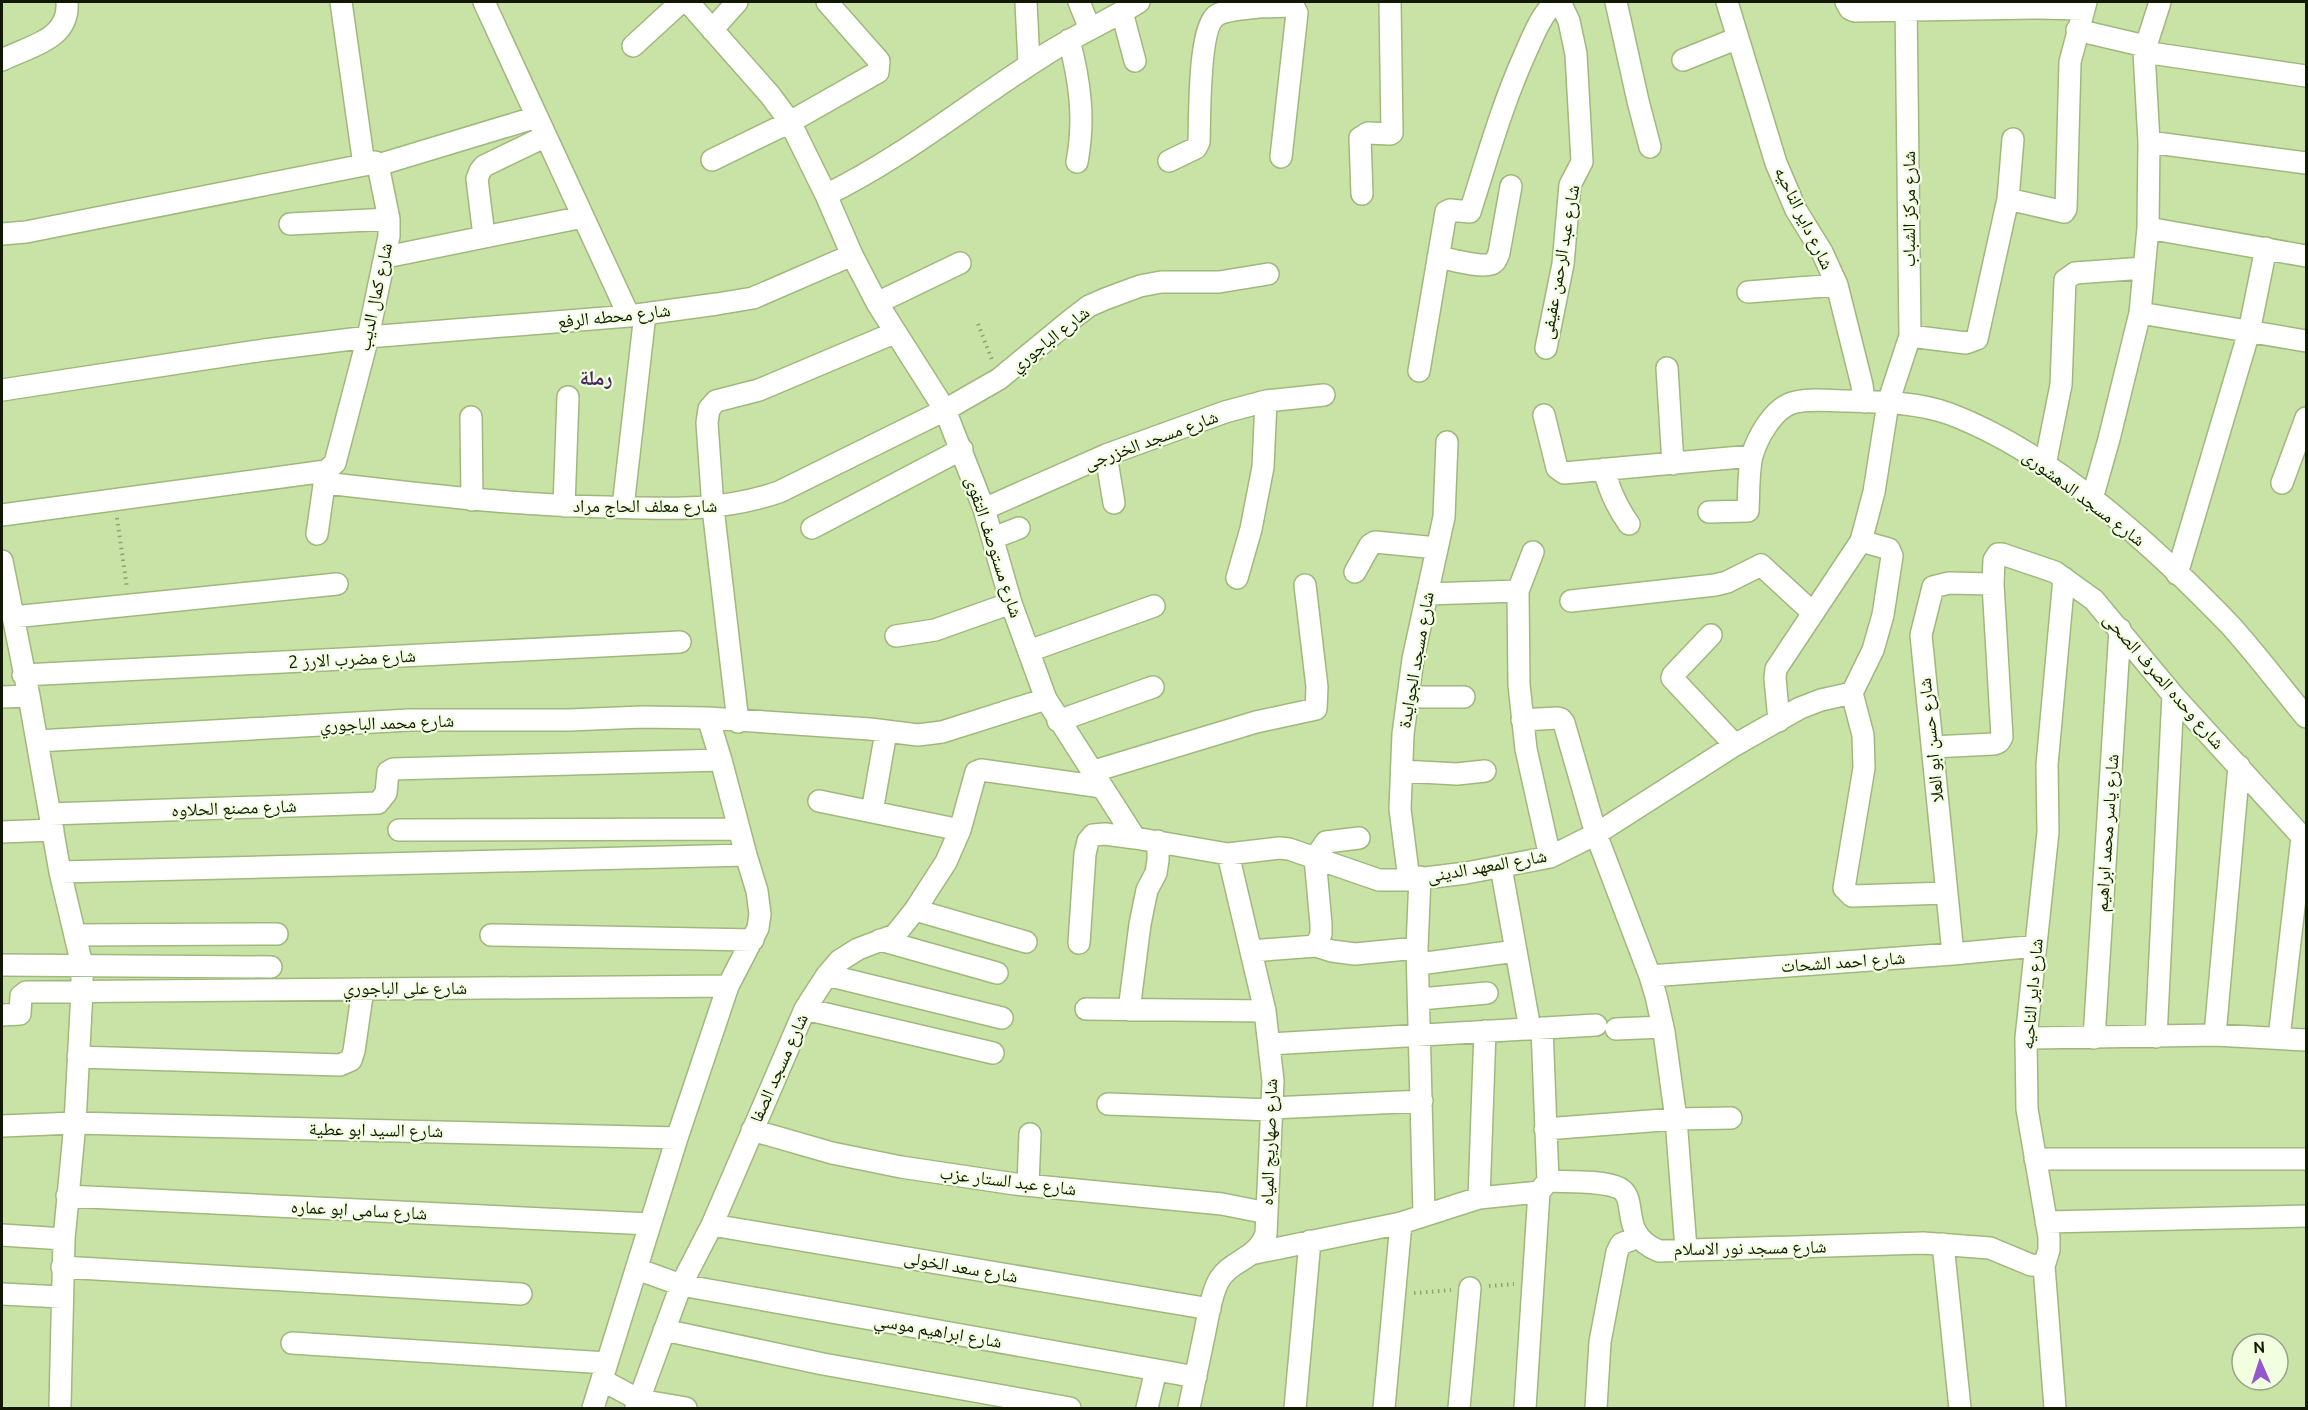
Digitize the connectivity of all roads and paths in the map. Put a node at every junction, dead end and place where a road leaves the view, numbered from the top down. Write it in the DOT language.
graph roads {
  1 [pos="67,2"];
  2 [pos="340,2"];
  3 [pos="486,2"];
  4 [pos="681,2"];
  5 [pos="688,2"];
  6 [pos="738,2"];
  7 [pos="827,2"];
  8 [pos="1026,2"];
  9 [pos="1079,2"];
  10 [pos="1390,2"];
  11 [pos="1555,2"];
  12 [pos="1560,2"];
  13 [pos="1616,2"];
  14 [pos="1727,2"];
  15 [pos="1846,2"];
  16 [pos="2160,2"];
  17 [pos="1258,4"];
  18 [pos="2038,4"];
  19 [pos="1945,5"];
  20 [pos="2085,5"];
  21 [pos="1906,6"];
  22 [pos="1130,7"];
  23 [pos="1090,29"];
  24 [pos="711,30"];
  25 [pos="2077,30"];
  26 [pos="1738,38"];
  27 [pos="1069,40"];
  28 [pos="633,46"];
  29 [pos="2145,49"];
  30 [pos="2,60"];
  31 [pos="1683,60"];
  32 [pos="1135,61"];
  33 [pos="1029,64"];
  34 [pos="2307,76"];
  35 [pos="537,117"];
  36 [pos="790,122"];
  37 [pos="546,136"];
  38 [pos="2013,139"];
  39 [pos="2149,142"];
  40 [pos="1650,147"];
  41 [pos="1281,157"];
  42 [pos="712,160"];
  43 [pos="1169,161"];
  44 [pos="1077,162"];
  45 [pos="2307,163"];
  46 [pos="371,165"];
  47 [pos="1511,186"];
  48 [pos="1362,194"];
  49 [pos="826,195"];
  50 [pos="2008,199"];
  51 [pos="583,217"];
  52 [pos="389,219"];
  53 [pos="290,224"];
  54 [pos="2148,228"];
  55 [pos="2,234"];
  56 [pos="484,236"];
  57 [pos="2266,248"];
  58 [pos="852,255"];
  59 [pos="2307,256"];
  60 [pos="386,257"];
  61 [pos="1438,257"];
  62 [pos="960,263"];
  63 [pos="2144,268"];
  64 [pos="1268,274"];
  65 [pos="1837,285"];
  66 [pos="1748,292"];
  67 [pos="877,303"];
  68 [pos="2140,314"];
  69 [pos="637,315"];
  70 [pos="978,324"];
  71 [pos="2249,332"];
  72 [pos="894,333"];
  73 [pos="1911,336"];
  74 [pos="368,337"];
  75 [pos="2307,341"];
  76 [pos="1546,348"];
  77 [pos="1667,368"];
  78 [pos="1419,371"];
  79 [pos="999,379"];
  80 [pos="2,390"];
  81 [pos="1324,395"];
  82 [pos="568,397"];
  83 [pos="1266,401"];
  84 [pos="1864,402"];
  85 [pos="1887,403"];
  86 [pos="945,410"];
  87 [pos="1544,415"];
  88 [pos="471,417"];
  89 [pos="2307,418"];
  90 [pos="1447,442"];
  91 [pos="962,449"];
  92 [pos="1106,454"];
  93 [pos="1752,456"];
  94 [pos="1673,464"];
  95 [pos="2045,465"];
  96 [pos="1604,469"];
  97 [pos="329,472"];
  98 [pos="2282,483"];
  99 [pos="115,499"];
  100 [pos="2092,499"];
  101 [pos="472,500"];
  102 [pos="1114,503"];
  103 [pos="564,506"];
  104 [pos="623,507"];
  105 [pos="713,508"];
  106 [pos="984,509"];
  107 [pos="1709,512"];
  108 [pos="2,515"];
  109 [pos="1629,524"];
  110 [pos="812,528"];
  111 [pos="1019,528"];
  112 [pos="317,534"];
  113 [pos="993,538"];
  114 [pos="1861,541"];
  115 [pos="1437,548"];
  116 [pos="1533,552"];
  117 [pos="2,561"];
  118 [pos="1355,572"];
  119 [pos="2177,574"];
  120 [pos="1237,578"];
  121 [pos="2064,578"];
  122 [pos="337,584"];
  123 [pos="1993,584"];
  124 [pos="1305,585"];
  125 [pos="1518,591"];
  126 [pos="1427,594"];
  127 [pos="1571,601"];
  128 [pos="1011,603"];
  129 [pos="130,605"];
  130 [pos="1154,606"];
  131 [pos="1812,612"];
  132 [pos="13,617"];
  133 [pos="2120,629"];
  134 [pos="1711,635"];
  135 [pos="896,636"];
  136 [pos="680,642"];
  137 [pos="1029,651"];
  138 [pos="23,675"];
  139 [pos="1153,687"];
  140 [pos="1852,693"];
  141 [pos="2173,695"];
  142 [pos="29,696"];
  143 [pos="2,697"];
  144 [pos="1408,697"];
  145 [pos="1464,697"];
  146 [pos="1046,699"];
  147 [pos="2307,717"];
  148 [pos="708,718"];
  149 [pos="1522,720"];
  150 [pos="1058,721"];
  151 [pos="1779,721"];
  152 [pos="738,722"];
  153 [pos="886,732"];
  154 [pos="37,741"];
  155 [pos="1735,745"];
  156 [pos="1932,747"];
  157 [pos="721,760"];
  158 [pos="2239,766"];
  159 [pos="1402,771"];
  160 [pos="1485,771"];
  161 [pos="1097,779"];
  162 [pos="819,801"];
  163 [pos="872,812"];
  164 [pos="52,822"];
  165 [pos="739,829"];
  166 [pos="399,830"];
  167 [pos="960,830"];
  168 [pos="2,832"];
  169 [pos="1596,834"];
  170 [pos="1135,838"];
  171 [pos="1359,838"];
  172 [pos="2305,839"];
  173 [pos="1158,841"];
  174 [pos="1228,854"];
  175 [pos="746,855"];
  176 [pos="1550,857"];
  177 [pos="1315,858"];
  178 [pos="1501,867"];
  179 [pos="60,872"];
  180 [pos="1414,878"];
  181 [pos="1947,893"];
  182 [pos="915,910"];
  183 [pos="277,934"];
  184 [pos="75,935"];
  185 [pos="491,935"];
  186 [pos="753,940"];
  187 [pos="880,940"];
  188 [pos="1026,942"];
  189 [pos="1078,943"];
  190 [pos="1317,946"];
  191 [pos="2036,946"];
  192 [pos="1251,951"];
  193 [pos="1516,951"];
  194 [pos="1953,954"];
  195 [pos="1418,956"];
  196 [pos="82,964"];
  197 [pos="2,965"];
  198 [pos="271,967"];
  199 [pos="997,973"];
  200 [pos="827,975"];
  201 [pos="1650,976"];
  202 [pos="728,986"];
  203 [pos="363,989"];
  204 [pos="82,991"];
  205 [pos="1487,993"];
  206 [pos="1420,999"];
  207 [pos="805,1009"];
  208 [pos="1086,1010"];
  209 [pos="1129,1010"];
  210 [pos="1265,1011"];
  211 [pos="2,1015"];
  212 [pos="1002,1018"];
  213 [pos="1663,1027"];
  214 [pos="1536,1028"];
  215 [pos="1485,1031"];
  216 [pos="1421,1035"];
  217 [pos="2215,1035"];
  218 [pos="2156,1037"];
  219 [pos="2026,1038"];
  220 [pos="2094,1038"];
  221 [pos="2279,1038"];
  222 [pos="2307,1040"];
  223 [pos="1269,1044"];
  224 [pos="993,1053"];
  225 [pos="78,1057"];
  226 [pos="1422,1101"];
  227 [pos="1108,1104"];
  228 [pos="1272,1109"];
  229 [pos="1731,1118"];
  230 [pos="1676,1119"];
  231 [pos="75,1123"];
  232 [pos="2,1126"];
  233 [pos="752,1130"];
  234 [pos="1545,1130"];
  235 [pos="1030,1134"];
  236 [pos="677,1138"];
  237 [pos="2035,1159"];
  238 [pos="2307,1159"];
  239 [pos="1028,1185"];
  240 [pos="1543,1186"];
  241 [pos="67,1196"];
  242 [pos="1479,1198"];
  243 [pos="1267,1213"];
  244 [pos="1424,1214"];
  245 [pos="2307,1216"];
  246 [pos="2046,1222"];
  247 [pos="1401,1223"];
  248 [pos="650,1224"];
  249 [pos="712,1225"];
  250 [pos="2,1235"];
  251 [pos="1638,1237"];
  252 [pos="63,1239"];
  253 [pos="1310,1241"];
  254 [pos="1943,1244"];
  255 [pos="1686,1250"];
  256 [pos="1255,1253"];
  257 [pos="2044,1266"];
  258 [pos="62,1267"];
  259 [pos="637,1269"];
  260 [pos="681,1285"];
  261 [pos="1470,1288"];
  262 [pos="2,1294"];
  263 [pos="521,1294"];
  264 [pos="61,1297"];
  265 [pos="1210,1309"];
  266 [pos="664,1330"];
  267 [pos="292,1343"];
  268 [pos="1156,1370"];
  269 [pos="604,1372"];
  270 [pos="1196,1377"];
  271 [pos="638,1404"];
  272 [pos="60,1405"];
  273 [pos="593,1408"];
  274 [pos="686,1408"];
  275 [pos="1070,1408"];
  276 [pos="1147,1408"];
  277 [pos="1189,1408"];
  278 [pos="1295,1408"];
  279 [pos="1384,1408"];
  280 [pos="1459,1408"];
  281 [pos="1525,1408"];
  282 [pos="1596,1408"];
  283 [pos="1960,1408"];
  284 [pos="2055,1408"];
  1 -- 30 [label="street"];
  2 -- 46 [label="street, شارع كمال الديب"];
  3 -- 35 [label="street"];
  4 -- 28 [label="street"];
  5 -- 24 [label="street, شارع مستوصف التقوى"];
  6 -- 24 [label="street"];
  7 -- 36 [label="street"];
  8 -- 33 [label="street"];
  9 -- 23 [label="street"];
  10 -- 48 [label="street"];
  11 -- 61 [label="street"];
  12 -- 76 [label="street, شارع عبد الرحمن عفيفى"];
  13 -- 40 [label="street"];
  14 -- 26 [label="street, شارع داير الناحيه"];
  15 -- 21 [label="street"];
  16 -- 29 [label="street"];
  17 -- 41 [label="street"];
  17 -- 43 [label="street"];
  18 -- 19 [label="street"];
  18 -- 20 [label="street"];
  19 -- 21 [label="street"];
  20 -- 25 [label="street"];
  21 -- 73 [label="street, شارع مركز الشباب"];
  22 -- 23 [label="street"];
  22 -- 32 [label="street"];
  23 -- 27 [label="street"];
  24 -- 36 [label="street, شارع مستوصف التقوى"];
  25 -- 29 [label="street"];
  25 -- 50 [label="street"];
  26 -- 31 [label="street"];
  26 -- 65 [label="street, شارع داير الناحيه"];
  27 -- 33 [label="street"];
  27 -- 44 [label="street"];
  29 -- 34 [label="street"];
  29 -- 39 [label="street"];
  33 -- 49 [label="street"];
  35 -- 37 [label="street"];
  35 -- 46 [label="street"];
  36 -- 42 [label="street"];
  36 -- 49 [label="street, شارع مستوصف التقوى"];
  37 -- 51 [label="street"];
  37 -- 56 [label="street"];
  38 -- 50 [label="street"];
  39 -- 45 [label="street"];
  39 -- 54 [label="street"];
  46 -- 52 [label="street, شارع كمال الديب"];
  46 -- 55 [label="street"];
  47 -- 61 [label="street"];
  49 -- 58 [label="street, شارع مستوصف التقوى"];
  50 -- 73 [label="street"];
  51 -- 56 [label="street"];
  51 -- 69 [label="street"];
  52 -- 53 [label="street"];
  52 -- 60 [label="street, شارع كمال الديب"];
  54 -- 57 [label="street"];
  54 -- 63 [label="street"];
  56 -- 60 [label="street"];
  57 -- 59 [label="street"];
  57 -- 71 [label="street"];
  58 -- 67 [label="street, شارع مستوصف التقوى"];
  58 -- 69 [label="street, شارع محطه الرفع"];
  60 -- 74 [label="street, شارع كمال الديب"];
  61 -- 78 [label="street"];
  62 -- 67 [label="street"];
  63 -- 68 [label="street"];
  63 -- 95 [label="street"];
  64 -- 79 [label="street, شارع الباجوري"];
  65 -- 66 [label="street"];
  65 -- 84 [label="street, شارع داير الناحيه"];
  67 -- 72 [label="street, شارع مستوصف التقوى"];
  68 -- 71 [label="street"];
  68 -- 100 [label="street"];
  69 -- 74 [label="street, شارع محطه الرفع"];
  69 -- 104 [label="street"];
  70 -- 79 [label="path"];
  71 -- 75 [label="street"];
  71 -- 119 [label="street"];
  72 -- 86 [label="street, شارع مستوصف التقوى"];
  72 -- 105 [label="street"];
  73 -- 85 [label="street, شارع مركز الشباب"];
  74 -- 80 [label="street, شارع محطه الرفع"];
  74 -- 97 [label="street, شارع كمال الديب"];
  77 -- 94 [label="street"];
  79 -- 86 [label="street, شارع الباجوري"];
  81 -- 83 [label="street, شارع مسجد الخزرجى"];
  82 -- 103 [label="street"];
  83 -- 92 [label="street, شارع مسجد الخزرجى"];
  83 -- 120 [label="street"];
  84 -- 85 [label="street, شارع مسجد الدهشورى"];
  84 -- 93 [label="street, شارع مسجد الدهشورى"];
  85 -- 95 [label="street, شارع مسجد الدهشورى"];
  85 -- 114 [label="street, شارع مركز الشباب"];
  86 -- 91 [label="street, شارع مستوصف التقوى"];
  86 -- 105 [label="street, شارع معلف الحاج مراد"];
  87 -- 96 [label="street"];
  88 -- 101 [label="street"];
  89 -- 98 [label="street"];
  90 -- 115 [label="street, شارع مسجد الجوايدة"];
  91 -- 106 [label="street, شارع مستوصف التقوى"];
  91 -- 110 [label="street"];
  92 -- 102 [label="street"];
  92 -- 106 [label="street, شارع مسجد الخزرجى"];
  93 -- 94 [label="street"];
  93 -- 107 [label="street"];
  94 -- 96 [label="street"];
  95 -- 100 [label="street, شارع مسجد الدهشورى"];
  96 -- 109 [label="street"];
  97 -- 99 [label="street, شارع معلف الحاج مراد"];
  97 -- 101 [label="street, شارع معلف الحاج مراد"];
  97 -- 112 [label="street, شارع كمال الديب"];
  99 -- 108 [label="street, شارع معلف الحاج مراد"];
  99 -- 129 [label="path"];
  100 -- 119 [label="street, شارع مسجد الدهشورى"];
  101 -- 103 [label="street, شارع معلف الحاج مراد"];
  103 -- 104 [label="street, شارع معلف الحاج مراد"];
  104 -- 105 [label="street, شارع معلف الحاج مراد"];
  105 -- 152 [label="street"];
  106 -- 113 [label="street, شارع مستوصف التقوى"];
  111 -- 113 [label="street"];
  113 -- 128 [label="street, شارع مستوصف التقوى"];
  114 -- 131 [label="street, شارع مركز الشباب"];
  114 -- 140 [label="street"];
  115 -- 118 [label="street"];
  115 -- 126 [label="street, شارع مسجد الجوايدة"];
  116 -- 125 [label="street"];
  117 -- 132 [label="street"];
  119 -- 147 [label="street, شارع مسجد الدهشورى"];
  121 -- 123 [label="street, شارع وحده الصرف الصحى"];
  121 -- 133 [label="street, شارع وحده الصرف الصحى"];
  121 -- 191 [label="street, شارع داير الناحيه"];
  122 -- 129 [label="street"];
  123 -- 156 [label="street, شارع حسن ابو العلا"];
  123 -- 156 [label="street"];
  124 -- 161 [label="street"];
  125 -- 126 [label="street"];
  125 -- 149 [label="street"];
  126 -- 144 [label="street, شارع مسجد الجوايدة"];
  127 -- 131 [label="street"];
  128 -- 135 [label="street"];
  128 -- 137 [label="street, شارع مستوصف التقوى"];
  129 -- 132 [label="street"];
  130 -- 137 [label="street"];
  131 -- 151 [label="street, شارع مركز الشباب"];
  132 -- 138 [label="street"];
  133 -- 141 [label="street, شارع وحده الصرف الصحى"];
  133 -- 220 [label="street, شارع ياسر محمد ابراهيم"];
  134 -- 155 [label="street"];
  136 -- 138 [label="street, شارع مضرب الارز 2"];
  137 -- 146 [label="street, شارع مستوصف التقوى"];
  138 -- 142 [label="street"];
  139 -- 150 [label="street"];
  140 -- 151 [label="street, شارع المعهد الدينى"];
  140 -- 181 [label="street"];
  141 -- 158 [label="street, شارع وحده الصرف الصحى"];
  141 -- 218 [label="street"];
  142 -- 143 [label="street"];
  142 -- 154 [label="street"];
  144 -- 145 [label="street"];
  144 -- 159 [label="street, شارع مسجد الجوايدة"];
  146 -- 150 [label="street, شارع مستوصف التقوى"];
  146 -- 153 [label="street, شارع محمد الباجوري"];
  148 -- 152 [label="street, شارع محمد الباجوري"];
  148 -- 154 [label="street, شارع محمد الباجوري"];
  148 -- 157 [label="street"];
  149 -- 169 [label="street"];
  149 -- 176 [label="street"];
  150 -- 161 [label="street, شارع مستوصف التقوى"];
  151 -- 155 [label="street, شارع المعهد الدينى"];
  152 -- 153 [label="street, شارع محمد الباجوري"];
  153 -- 163 [label="street"];
  154 -- 164 [label="street"];
  155 -- 169 [label="street, شارع المعهد الدينى"];
  156 -- 181 [label="street, شارع حسن ابو العلا"];
  157 -- 164 [label="street, شارع مصنع الحلاوه"];
  157 -- 165 [label="street"];
  158 -- 172 [label="street, شارع وحده الصرف الصحى"];
  158 -- 217 [label="street"];
  159 -- 160 [label="street"];
  159 -- 180 [label="street, شارع مسجد الجوايدة"];
  161 -- 167 [label="street, شارع مسجد الصفا"];
  161 -- 170 [label="street, شارع مستوصف التقوى"];
  162 -- 163 [label="street"];
  163 -- 167 [label="street"];
  164 -- 168 [label="street"];
  164 -- 179 [label="street"];
  165 -- 166 [label="street"];
  165 -- 175 [label="street"];
  167 -- 182 [label="street, شارع مسجد الصفا"];
  169 -- 176 [label="street, شارع المعهد الدينى"];
  169 -- 201 [label="street"];
  170 -- 173 [label="street, شارع المعهد الدينى"];
  170 -- 189 [label="street, شارع المعهد الدينى"];
  171 -- 177 [label="street"];
  172 -- 221 [label="street"];
  173 -- 174 [label="street, شارع المعهد الدينى"];
  173 -- 209 [label="street"];
  174 -- 177 [label="street, شارع المعهد الدينى"];
  174 -- 192 [label="street, شارع صهاريج المياه"];
  175 -- 179 [label="street"];
  175 -- 186 [label="street"];
  176 -- 178 [label="street, شارع المعهد الدينى"];
  177 -- 180 [label="street, شارع المعهد الدينى"];
  177 -- 190 [label="street"];
  178 -- 180 [label="street, شارع المعهد الدينى"];
  178 -- 193 [label="street"];
  179 -- 184 [label="street"];
  180 -- 195 [label="street, شارع مسجد الجوايدة"];
  181 -- 194 [label="street, شارع حسن ابو العلا"];
  182 -- 187 [label="street, شارع مسجد الصفا"];
  182 -- 188 [label="street"];
  183 -- 184 [label="street"];
  184 -- 196 [label="street"];
  185 -- 186 [label="street"];
  186 -- 202 [label="street"];
  187 -- 199 [label="street"];
  187 -- 200 [label="street, شارع مسجد الصفا"];
  190 -- 192 [label="street"];
  190 -- 195 [label="street"];
  191 -- 194 [label="street, شارع احمد الشحات"];
  191 -- 219 [label="street, شارع داير الناحيه"];
  192 -- 210 [label="street, شارع صهاريج المياه"];
  193 -- 195 [label="street"];
  193 -- 214 [label="street"];
  194 -- 201 [label="street, شارع احمد الشحات"];
  195 -- 206 [label="street, شارع مسجد الجوايدة"];
  196 -- 197 [label="street"];
  196 -- 198 [label="street"];
  196 -- 204 [label="street"];
  200 -- 207 [label="street, شارع مسجد الصفا"];
  200 -- 212 [label="street"];
  201 -- 213 [label="street"];
  202 -- 203 [label="street, شارع على الباجوري"];
  202 -- 236 [label="street"];
  203 -- 204 [label="street, شارع على الباجوري"];
  203 -- 225 [label="street"];
  204 -- 211 [label="street, شارع على الباجوري"];
  204 -- 225 [label="street"];
  205 -- 206 [label="street"];
  206 -- 216 [label="street, شارع مسجد الجوايدة"];
  207 -- 224 [label="street"];
  207 -- 233 [label="street, شارع مسجد الصفا"];
  208 -- 209 [label="street"];
  209 -- 210 [label="street"];
  210 -- 223 [label="street, شارع صهاريج المياه"];
  213 -- 214 [label="street"];
  213 -- 230 [label="street"];
  214 -- 215 [label="street"];
  214 -- 234 [label="street"];
  215 -- 216 [label="street"];
  215 -- 242 [label="street"];
  216 -- 223 [label="street"];
  216 -- 226 [label="street"];
  217 -- 218 [label="street"];
  217 -- 221 [label="street"];
  218 -- 220 [label="street"];
  219 -- 220 [label="street"];
  219 -- 237 [label="street, شارع داير الناحيه"];
  221 -- 222 [label="street"];
  223 -- 228 [label="street, شارع صهاريج المياه"];
  225 -- 231 [label="street"];
  226 -- 228 [label="street"];
  226 -- 244 [label="street"];
  227 -- 228 [label="street"];
  228 -- 243 [label="street, شارع صهاريج المياه"];
  229 -- 230 [label="street"];
  230 -- 234 [label="street"];
  230 -- 255 [label="street"];
  231 -- 232 [label="street, شارع السيد ابو عطية"];
  231 -- 236 [label="street, شارع السيد ابو عطية"];
  231 -- 241 [label="street"];
  233 -- 239 [label="street, شارع عبد الستار عزب"];
  233 -- 249 [label="street, شارع مسجد الصفا"];
  234 -- 240 [label="street"];
  235 -- 239 [label="street"];
  236 -- 248 [label="street"];
  237 -- 238 [label="street"];
  237 -- 246 [label="street, شارع داير الناحيه"];
  239 -- 243 [label="street, شارع عبد الستار عزب"];
  240 -- 242 [label="street"];
  240 -- 251 [label="street"];
  240 -- 281 [label="street"];
  241 -- 248 [label="street, شارع سامى ابو عماره"];
  241 -- 252 [label="street"];
  242 -- 244 [label="street"];
  243 -- 256 [label="street, شارع صهاريج المياه"];
  244 -- 247 [label="street"];
  245 -- 246 [label="street"];
  246 -- 257 [label="street, شارع داير الناحيه"];
  247 -- 253 [label="street"];
  247 -- 279 [label="street"];
  248 -- 259 [label="street"];
  249 -- 260 [label="street, شارع مسجد الصفا"];
  249 -- 265 [label="street, شارع سعد الخولى"];
  250 -- 252 [label="street"];
  251 -- 255 [label="street, شارع مسجد نور الاسلام"];
  251 -- 282 [label="street"];
  252 -- 258 [label="street"];
  253 -- 256 [label="street"];
  253 -- 278 [label="street"];
  254 -- 255 [label="street, شارع مسجد نور الاسلام"];
  254 -- 257 [label="street, شارع مسجد نور الاسلام"];
  254 -- 283 [label="street"];
  256 -- 265 [label="street"];
  257 -- 284 [label="street, شارع داير الناحيه"];
  258 -- 263 [label="street"];
  258 -- 264 [label="street"];
  259 -- 260 [label="street, شارع ابراهيم موسي"];
  259 -- 269 [label="street"];
  260 -- 266 [label="street, شارع مسجد الصفا"];
  260 -- 268 [label="street, شارع ابراهيم موسي"];
  261 -- 280 [label="street"];
  262 -- 264 [label="street"];
  264 -- 272 [label="street"];
  265 -- 270 [label="street"];
  266 -- 271 [label="street, شارع مسجد الصفا"];
  266 -- 275 [label="street"];
  267 -- 269 [label="street"];
  268 -- 270 [label="street, شارع ابراهيم موسي"];
  268 -- 276 [label="street"];
  269 -- 271 [label="street"];
  269 -- 273 [label="street"];
  270 -- 277 [label="street"];
  271 -- 274 [label="street"];
}
